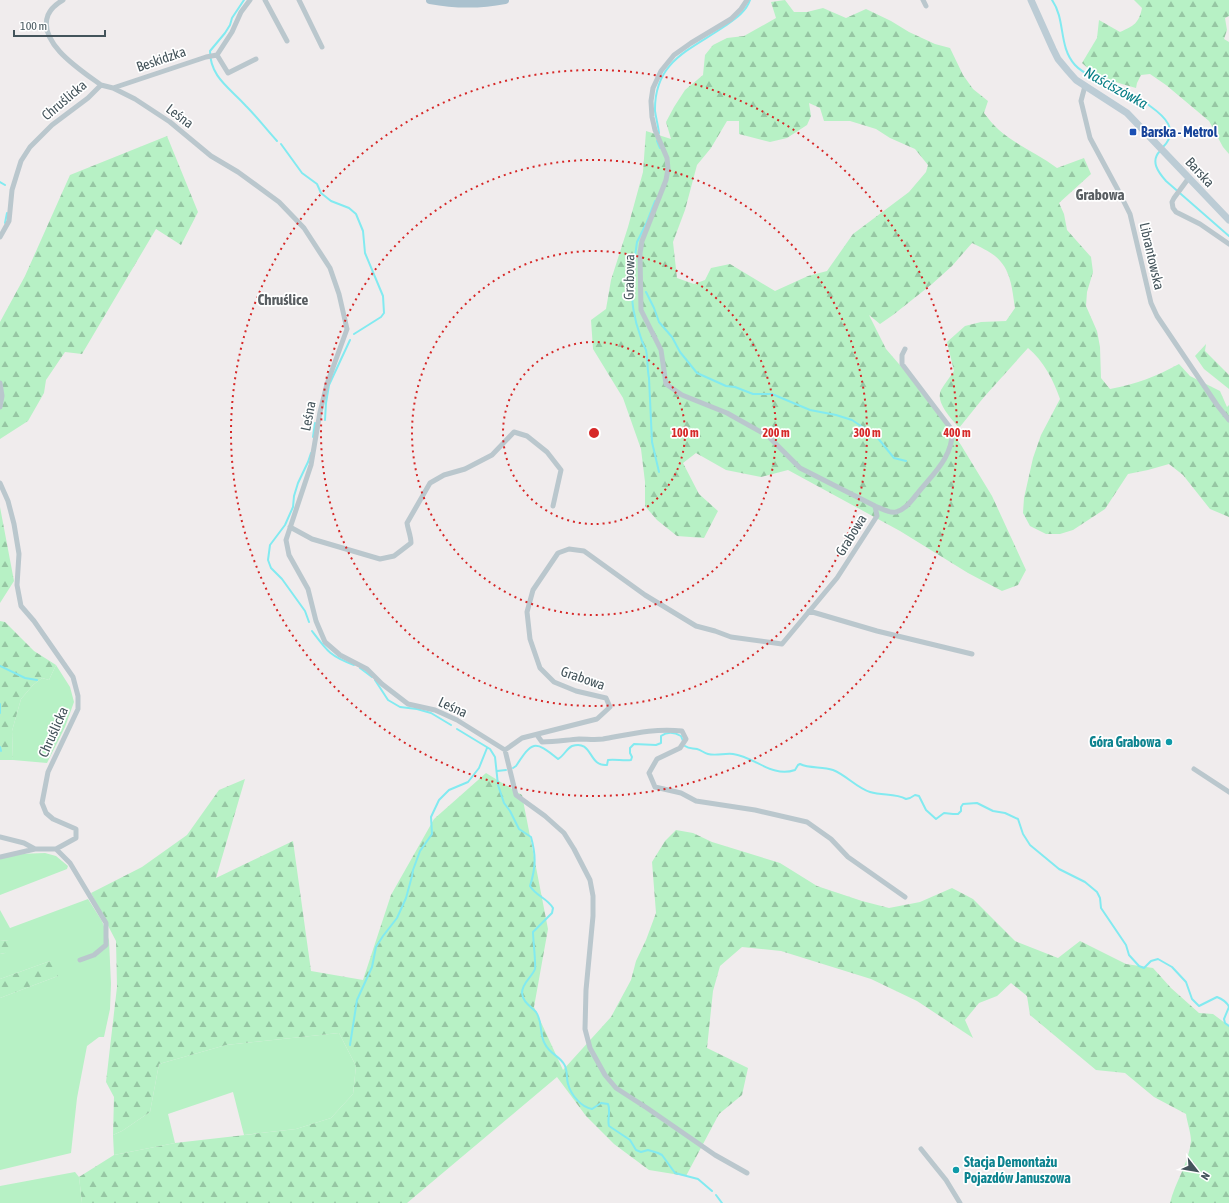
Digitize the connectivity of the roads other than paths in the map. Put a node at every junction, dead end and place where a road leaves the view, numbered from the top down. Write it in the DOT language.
graph roads {
  1 [pos="63,0"];
  2 [pos="250,0"];
  3 [pos="265,0"];
  4 [pos="299,0"];
  5 [pos="430,0"];
  6 [pos="506,0"];
  7 [pos="746,0"];
  8 [pos="923,0"];
  9 [pos="1031,0"];
  10 [pos="926,6"];
  11 [pos="287,41"];
  12 [pos="322,47"];
  13 [pos="215,55"];
  14 [pos="256,59"];
  15 [pos="100,85"];
  16 [pos="1086,86"];
  17 [pos="113,88"];
  18 [pos="1188,179"];
  19 [pos="1229,220"];
  20 [pos="0,237"];
  21 [pos="1229,244"];
  22 [pos="905,349"];
  23 [pos="0,383"];
  24 [pos="0,407"];
  25 [pos="1229,420"];
  26 [pos="0,483"];
  27 [pos="553,506"];
  28 [pos="875,506"];
  29 [pos="290,527"];
  30 [pos="809,612"];
  31 [pos="972,654"];
  32 [pos="537,735"];
  33 [pos="508,748"];
  34 [pos="1194,769"];
  35 [pos="1229,792"];
  36 [pos="0,837"];
  37 [pos="35,849"];
  38 [pos="56,849"];
  39 [pos="0,857"];
  40 [pos="905,897"];
  41 [pos="80,960"];
  42 [pos="921,1149"];
  43 [pos="747,1173"];
  44 [pos="960,1203"];
  1 -- 15 [label="street, Chruślicka"];
  2 -- 13 [label="street"];
  3 -- 11 [label="street"];
  4 -- 12 [label="street"];
  5 -- 6 [label="main road"];
  7 -- 28 [label="street, Grabowa"];
  8 -- 10 [label="street"];
  9 -- 16 [label="street, Barska"];
  13 -- 14 [label="street"];
  13 -- 17 [label="street, Beskidzka"];
  15 -- 17 [label="street, Leśna"];
  15 -- 20 [label="street, Chruślicka"];
  16 -- 18 [label="street, Barska"];
  16 -- 25 [label="street, Librantowska"];
  17 -- 29 [label="street, Leśna"];
  18 -- 19 [label="street, Barska"];
  18 -- 21 [label="street"];
  22 -- 28 [label="street"];
  23 -- 24 [label="street"];
  26 -- 38 [label="street, Chruślicka"];
  27 -- 29 [label="street"];
  28 -- 30 [label="street, Grabowa"];
  29 -- 33 [label="street, Leśna"];
  30 -- 31 [label="street"];
  30 -- 32 [label="street, Grabowa"];
  32 -- 33 [label="street, Grabowa"];
  32 -- 40 [label="street"];
  33 -- 43 [label="street"];
  34 -- 35 [label="street"];
  36 -- 37 [label="street, Chruślicka"];
  37 -- 38 [label="street, Chruślicka"];
  37 -- 39 [label="street"];
  38 -- 41 [label="street"];
  42 -- 44 [label="street"];
}
